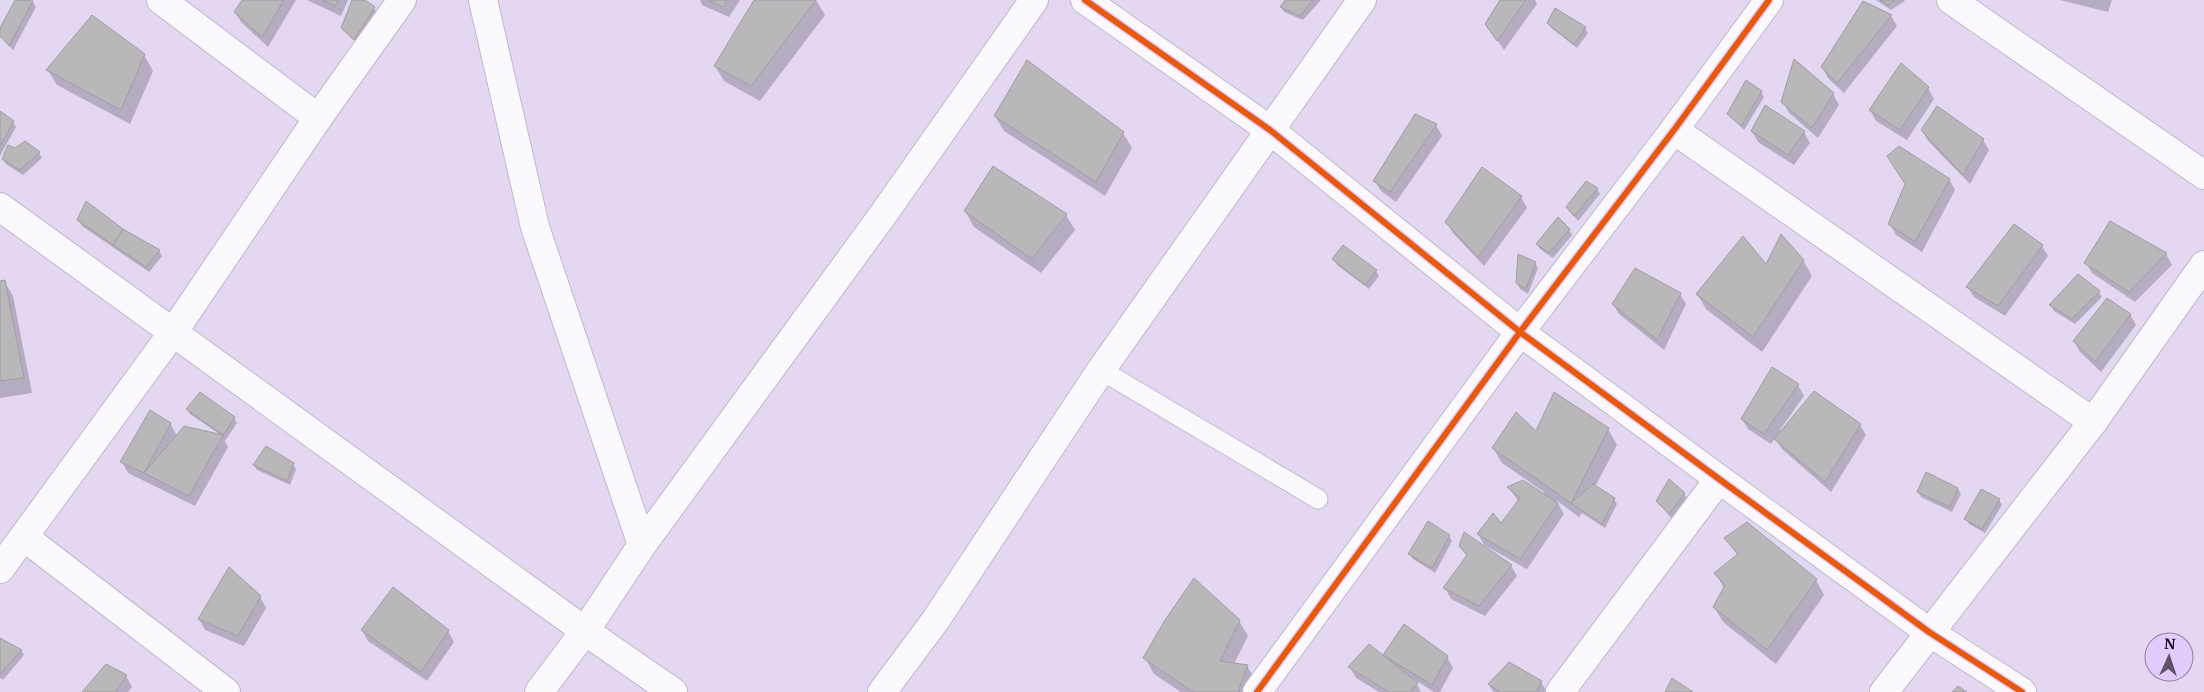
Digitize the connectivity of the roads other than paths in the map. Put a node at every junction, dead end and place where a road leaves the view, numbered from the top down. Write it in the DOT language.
graph roads {
  1 [pos="161,0"];
  2 [pos="402,0"];
  3 [pos="483,0"];
  4 [pos="1034,0"];
  5 [pos="1086,0"];
  6 [pos="1362,0"];
  7 [pos="1769,0"];
  8 [pos="1951,0"];
  9 [pos="318,118"];
  10 [pos="1270,130"];
  11 [pos="1674,130"];
  12 [pos="2204,175"];
  13 [pos="0,206"];
  14 [pos="2204,265"];
  15 [pos="174,331"];
  16 [pos="1520,332"];
  17 [pos="1101,370"];
  18 [pos="2093,422"];
  19 [pos="1719,479"];
  20 [pos="1318,499"];
  21 [pos="24,536"];
  22 [pos="642,545"];
  23 [pos="0,569"];
  24 [pos="585,630"];
  25 [pos="1929,632"];
  26 [pos="221,691"];
  27 [pos="539,692"];
  28 [pos="673,692"];
  29 [pos="882,692"];
  30 [pos="1257,692"];
  31 [pos="1560,692"];
  32 [pos="1884,692"];
  33 [pos="2022,692"];
  1 -- 9 [label="street"];
  2 -- 9 [label="street"];
  3 -- 22 [label="street"];
  4 -- 22 [label="street"];
  5 -- 10 [label="street"];
  6 -- 10 [label="street"];
  7 -- 11 [label="street"];
  8 -- 12 [label="street"];
  9 -- 15 [label="street"];
  10 -- 16 [label="street"];
  10 -- 17 [label="street"];
  11 -- 16 [label="street"];
  11 -- 18 [label="street"];
  13 -- 15 [label="street"];
  14 -- 18 [label="street"];
  15 -- 21 [label="street"];
  15 -- 24 [label="street"];
  16 -- 19 [label="street"];
  16 -- 30 [label="street"];
  17 -- 20 [label="lane"];
  17 -- 29 [label="street"];
  18 -- 25 [label="street"];
  19 -- 25 [label="street"];
  19 -- 31 [label="street"];
  21 -- 23 [label="street"];
  21 -- 26 [label="street"];
  22 -- 24 [label="street"];
  24 -- 27 [label="street"];
  24 -- 28 [label="street"];
  25 -- 32 [label="street"];
  25 -- 33 [label="street"];
}
